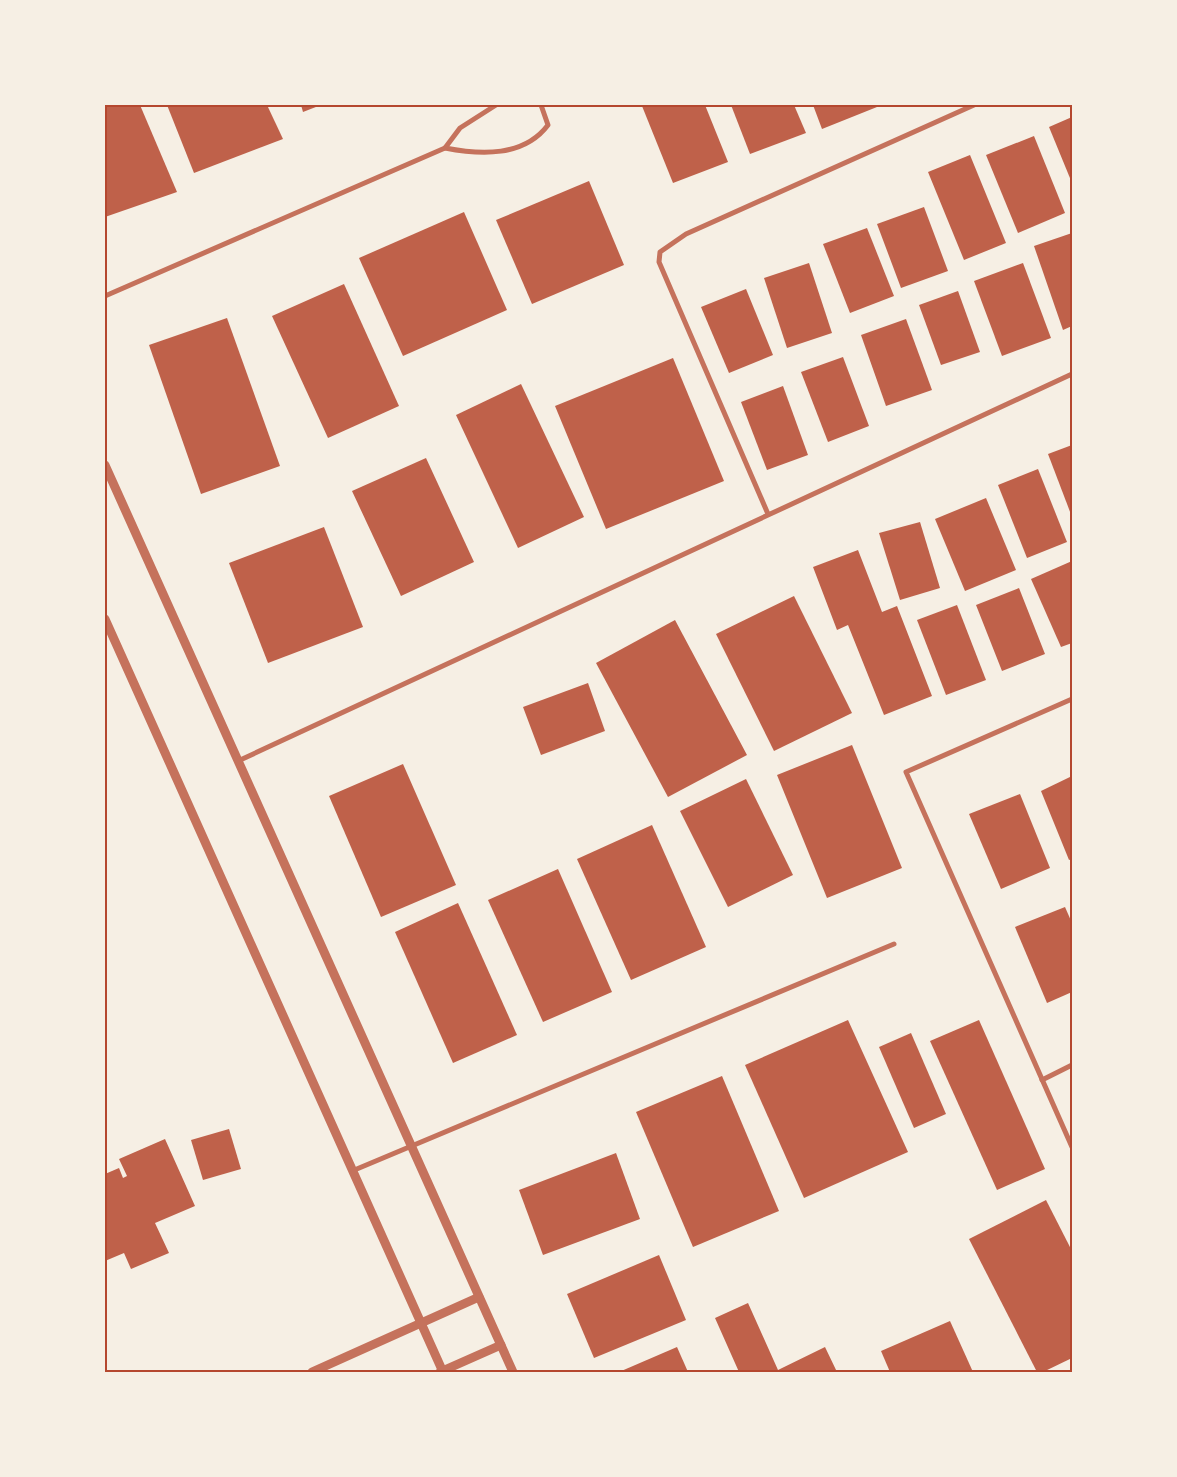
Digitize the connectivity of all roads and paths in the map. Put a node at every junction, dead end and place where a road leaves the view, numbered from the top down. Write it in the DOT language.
graph roads {
  1 [pos="496,105"];
  2 [pos="541,105"];
  3 [pos="974,105"];
  4 [pos="445,148"];
  5 [pos="105,296"];
  6 [pos="1072,374"];
  7 [pos="105,465"];
  8 [pos="768,514"];
  9 [pos="105,619"];
  10 [pos="1072,699"];
  11 [pos="238,761"];
  12 [pos="894,944"];
  13 [pos="1072,1065"];
  14 [pos="1042,1080"];
  15 [pos="412,1146"];
  16 [pos="1072,1147"];
  17 [pos="352,1171"];
  18 [pos="479,1297"];
  19 [pos="421,1323"];
  20 [pos="500,1345"];
  21 [pos="312,1372"];
  22 [pos="442,1372"];
  23 [pos="513,1372"];
  1 -- 4 [label="street"];
  2 -- 4 [label="street"];
  3 -- 8 [label="street"];
  4 -- 5 [label="street"];
  6 -- 8 [label="street"];
  7 -- 11 [label="street"];
  8 -- 11 [label="street"];
  9 -- 17 [label="street"];
  10 -- 14 [label="street"];
  11 -- 15 [label="street"];
  12 -- 15 [label="street"];
  13 -- 14 [label="street"];
  14 -- 16 [label="street"];
  15 -- 17 [label="street"];
  15 -- 18 [label="street"];
  17 -- 19 [label="street"];
  18 -- 19 [label="street"];
  18 -- 20 [label="street"];
  19 -- 21 [label="street"];
  19 -- 22 [label="street"];
  20 -- 22 [label="street"];
  20 -- 23 [label="street"];
}
